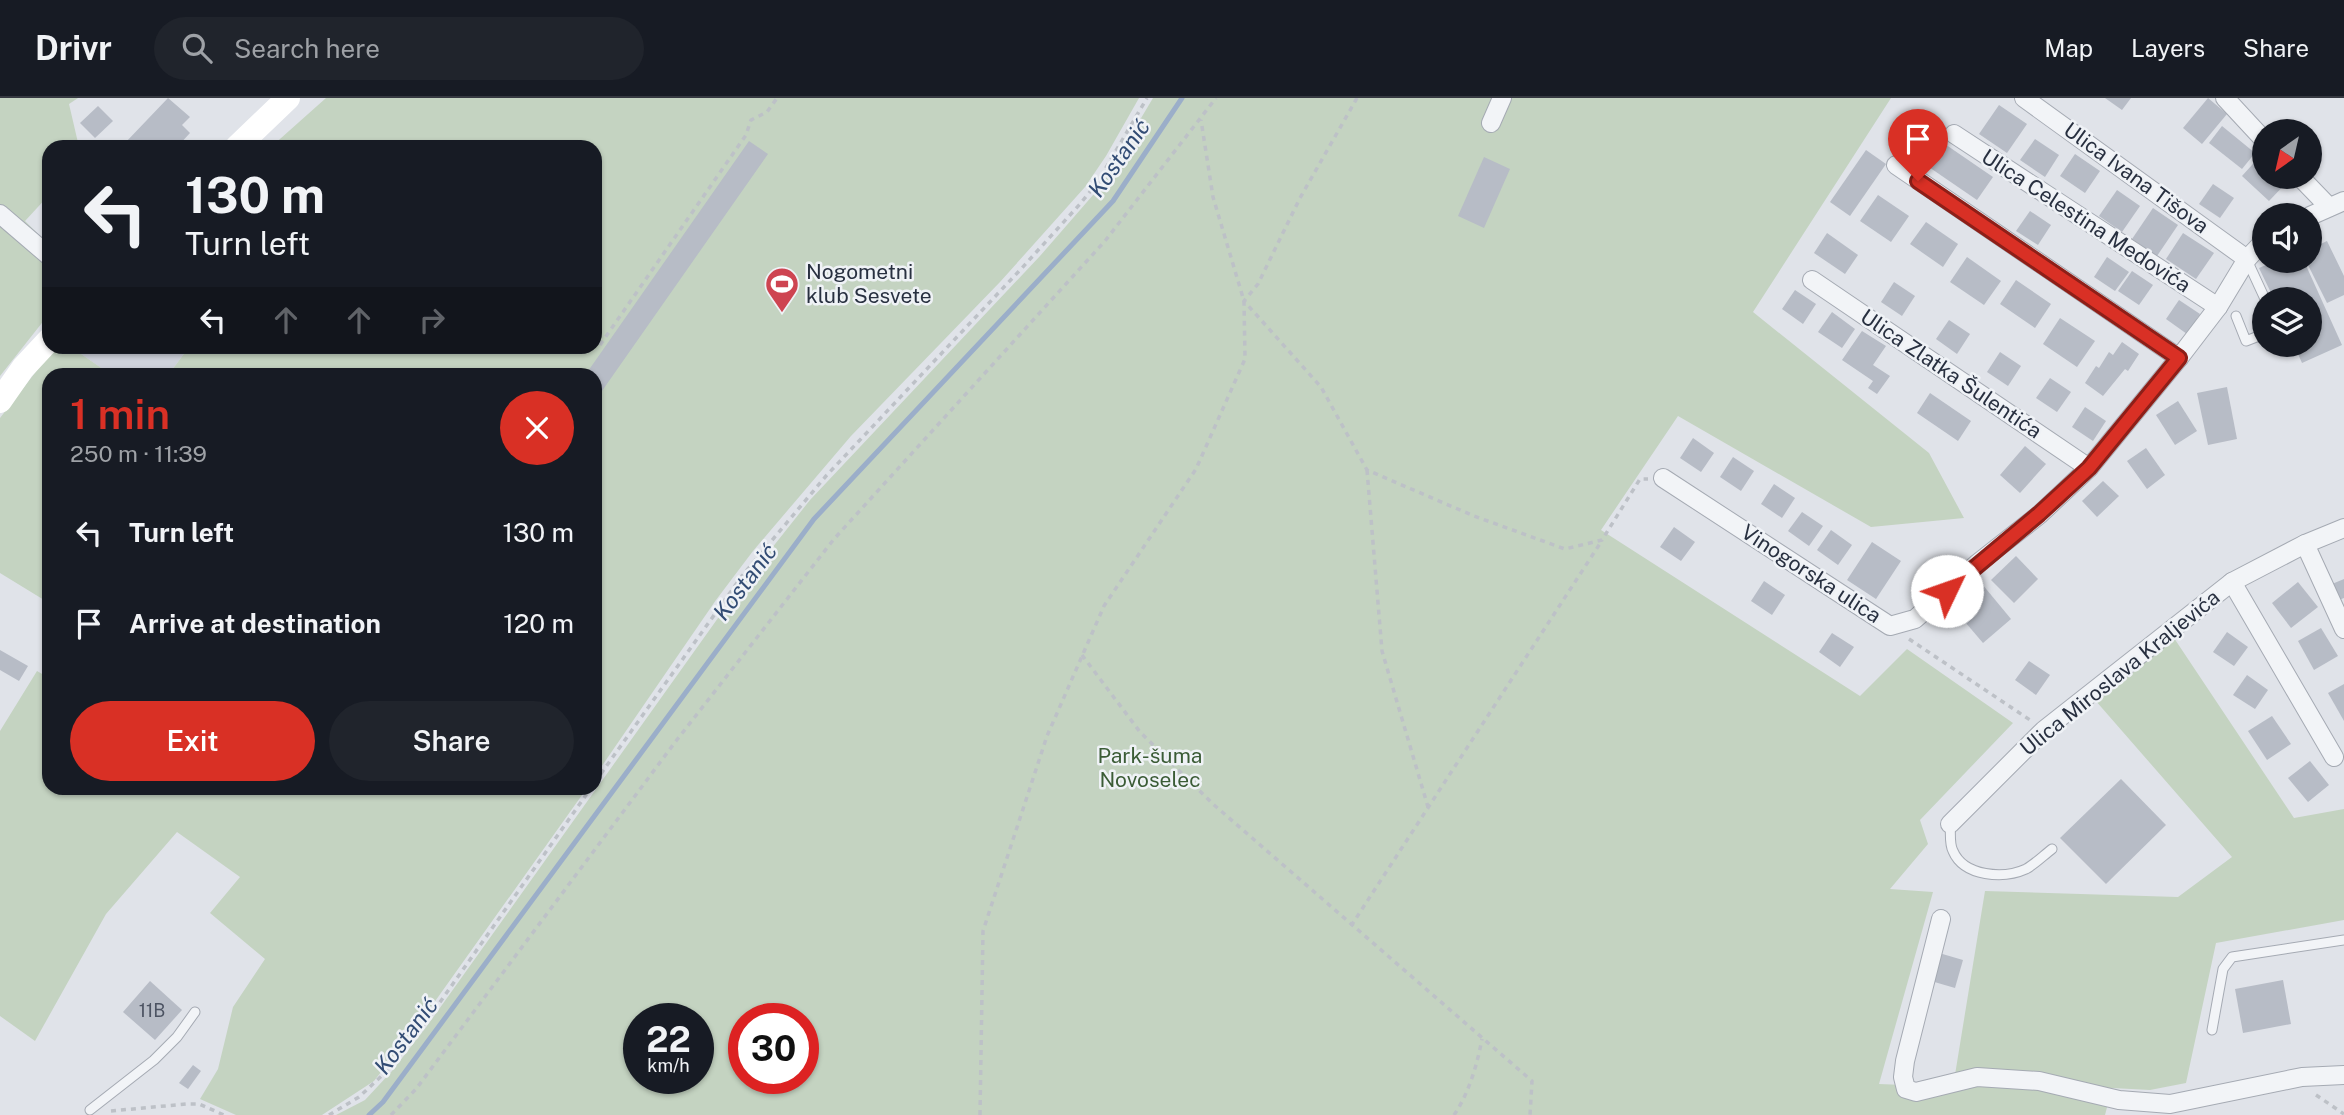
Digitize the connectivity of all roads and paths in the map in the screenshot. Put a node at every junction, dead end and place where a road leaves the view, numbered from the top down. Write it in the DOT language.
graph roads {
  1 [pos="288,98"];
  2 [pos="777,98"];
  3 [pos="1147,98"];
  4 [pos="1216,98"];
  5 [pos="1357,98"];
  6 [pos="1502,98"];
  7 [pos="2024,98"];
  8 [pos="2225,98"];
  9 [pos="1201,118"];
  10 [pos="1491,123"];
  11 [pos="2252,127"];
  12 [pos="1954,134"];
  13 [pos="244,140"];
  14 [pos="1896,165"];
  15 [pos="2316,189"];
  16 [pos="2336,204"];
  17 [pos="0,214"];
  18 [pos="42,250"];
  19 [pos="2252,254"];
  20 [pos="2247,259"];
  21 [pos="1812,280"];
  22 [pos="2260,287"];
  23 [pos="1244,301"];
  24 [pos="2218,307"];
  25 [pos="2236,316"];
  26 [pos="2252,339"];
  27 [pos="602,342"];
  28 [pos="42,348"];
  29 [pos="2179,358"];
  30 [pos="0,401"];
  31 [pos="2089,468"];
  32 [pos="1367,470"];
  33 [pos="1663,478"];
  34 [pos="2344,528"];
  35 [pos="1602,540"];
  36 [pos="2305,544"];
  37 [pos="2232,582"];
  38 [pos="1889,626"];
  39 [pos="2344,629"];
  40 [pos="1082,655"];
  41 [pos="2044,730"];
  42 [pos="2334,757"];
  43 [pos="602,772"];
  44 [pos="587,795"];
  45 [pos="1428,808"];
  46 [pos="1950,824"];
  47 [pos="2052,849"];
  48 [pos="1941,919"];
  49 [pos="1351,926"];
  50 [pos="2344,940"];
  51 [pos="195,1012"];
  52 [pos="2212,1030"];
  53 [pos="1482,1039"];
  54 [pos="2344,1074"];
  55 [pos="2332,1094"];
  56 [pos="2316,1095"];
  57 [pos="2308,1096"];
  58 [pos="90,1110"];
  59 [pos="2344,1114"];
  60 [pos="224,1115"];
  61 [pos="329,1115"];
  62 [pos="391,1115"];
  63 [pos="980,1115"];
  64 [pos="1454,1115"];
  65 [pos="1530,1115"];
  1 -- 13 [label="main road"];
  2 -- 27 [label="path"];
  3 -- 43 [label="path"];
  4 -- 9 [label="path"];
  5 -- 23 [label="path"];
  6 -- 10 [label="street"];
  7 -- 20 [label="street, Ulica Ivana Tišova"];
  8 -- 11 [label="street"];
  9 -- 23 [label="path"];
  9 -- 62 [label="path"];
  12 -- 24 [label="street, Ulica Celestina Medovića"];
  14 -- 29 [label="street"];
  15 -- 16 [label="street"];
  17 -- 18 [label="street"];
  19 -- 20 [label="street, Vinogorska ulica"];
  20 -- 22 [label="lane"];
  20 -- 24 [label="street, Vinogorska ulica"];
  21 -- 31 [label="street, Ulica Zlatka Šulentića"];
  23 -- 32 [label="path"];
  23 -- 40 [label="path"];
  24 -- 29 [label="street, Vinogorska ulica"];
  25 -- 26 [label="lane"];
  28 -- 30 [label="main road"];
  29 -- 31 [label="street, Vinogorska ulica"];
  31 -- 38 [label="street, Vinogorska ulica"];
  32 -- 35 [label="path"];
  32 -- 45 [label="path"];
  33 -- 35 [label="path"];
  33 -- 38 [label="street, Vinogorska ulica"];
  34 -- 36 [label="street, Ulica Miroslava Kraljevića"];
  35 -- 45 [label="path"];
  36 -- 37 [label="street, Ulica Miroslava Kraljevića"];
  36 -- 39 [label="street"];
  37 -- 41 [label="street, Ulica Miroslava Kraljevića"];
  37 -- 42 [label="street, Ulica Miroslava Kraljevića"];
  38 -- 41 [label="path"];
  40 -- 49 [label="path"];
  40 -- 63 [label="path"];
  41 -- 46 [label="street, Ulica Miroslava Kraljevića"];
  44 -- 61 [label="path"];
  45 -- 49 [label="path"];
  46 -- 47 [label="lane"];
  48 -- 54 [label="street"];
  49 -- 53 [label="path"];
  50 -- 52 [label="lane"];
  51 -- 58 [label="lane"];
  53 -- 64 [label="path"];
  53 -- 65 [label="path"];
  55 -- 56 [label="path"];
  56 -- 57 [label="path"];
  56 -- 59 [label="path"];
  58 -- 60 [label="path"];
}
